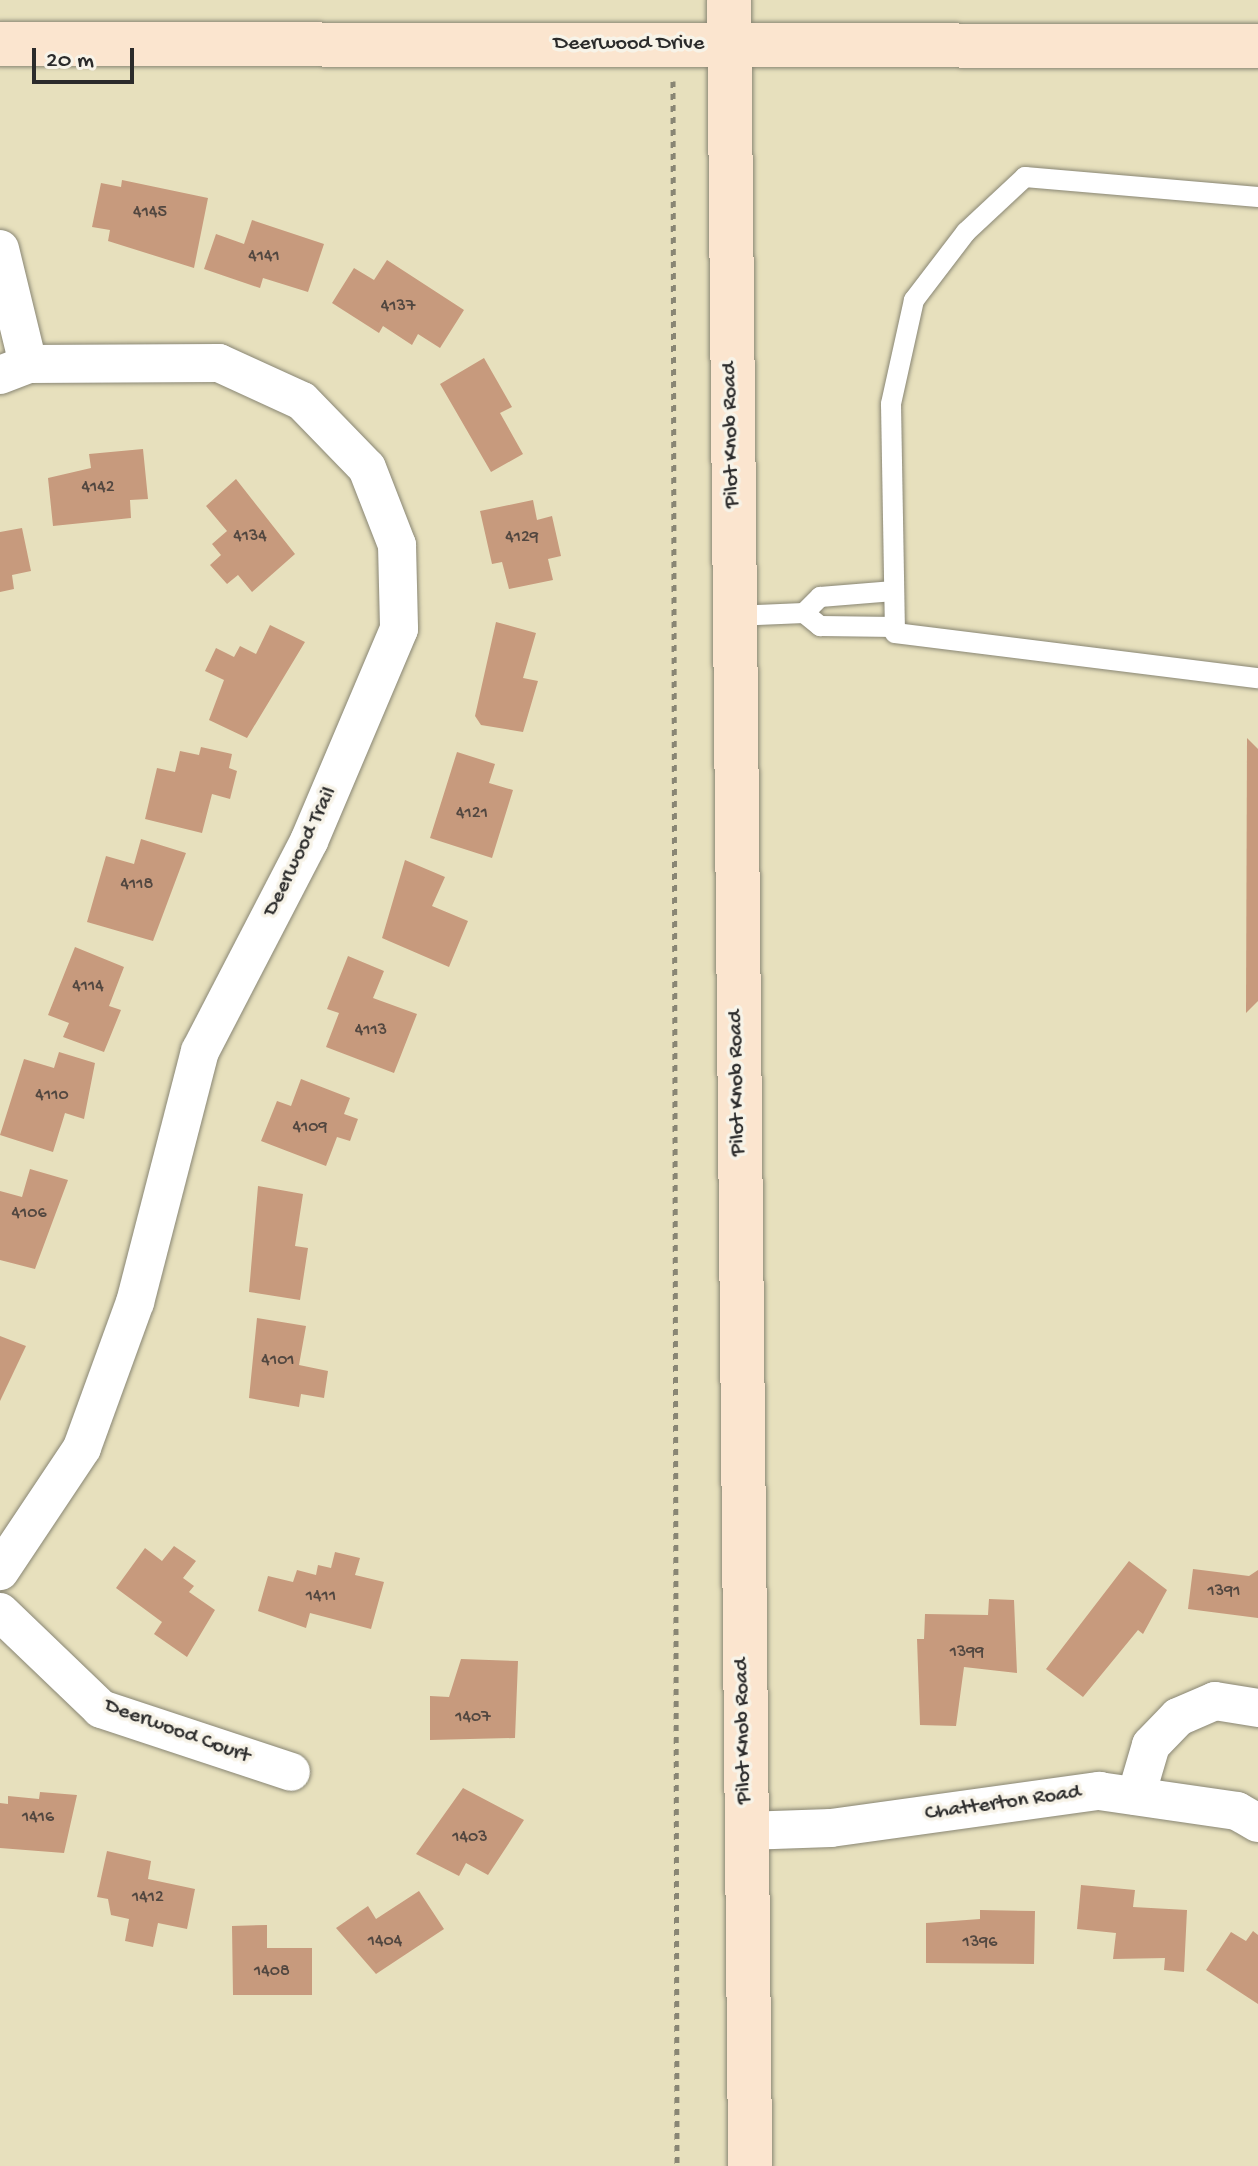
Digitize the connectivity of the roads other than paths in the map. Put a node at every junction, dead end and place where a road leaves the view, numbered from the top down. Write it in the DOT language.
graph roads {
  1 [pos="729,0"];
  2 [pos="0,44"];
  3 [pos="729,45"];
  4 [pos="1258,46"];
  5 [pos="1258,197"];
  6 [pos="0,249"];
  7 [pos="14,370"];
  8 [pos="894,591"];
  9 [pos="804,613"];
  10 [pos="734,616"];
  11 [pos="895,627"];
  12 [pos="1258,678"];
  13 [pos="0,1571"];
  14 [pos="0,1612"];
  15 [pos="1258,1708"];
  16 [pos="291,1772"];
  17 [pos="1136,1796"];
  18 [pos="1258,1823"];
  19 [pos="745,1831"];
  20 [pos="750,2166"];
  1 -- 3 [label="main road, Pilot Knob Road"];
  2 -- 3 [label="main road, Deerwood Drive"];
  3 -- 4 [label="main road, Deerwood Drive"];
  3 -- 10 [label="main road, Pilot Knob Road"];
  5 -- 8 [label="lane"];
  6 -- 7 [label="street, Deerwood Trail"];
  7 -- 13 [label="street, Deerwood Trail"];
  8 -- 9 [label="lane"];
  8 -- 11 [label="lane"];
  9 -- 10 [label="lane"];
  9 -- 11 [label="lane"];
  10 -- 19 [label="main road, Pilot Knob Road"];
  11 -- 12 [label="lane"];
  14 -- 16 [label="street, Deerwood Court"];
  15 -- 17 [label="street"];
  17 -- 18 [label="street, Chatterton Road"];
  17 -- 19 [label="street, Chatterton Road"];
  19 -- 20 [label="main road, Pilot Knob Road"];
}
